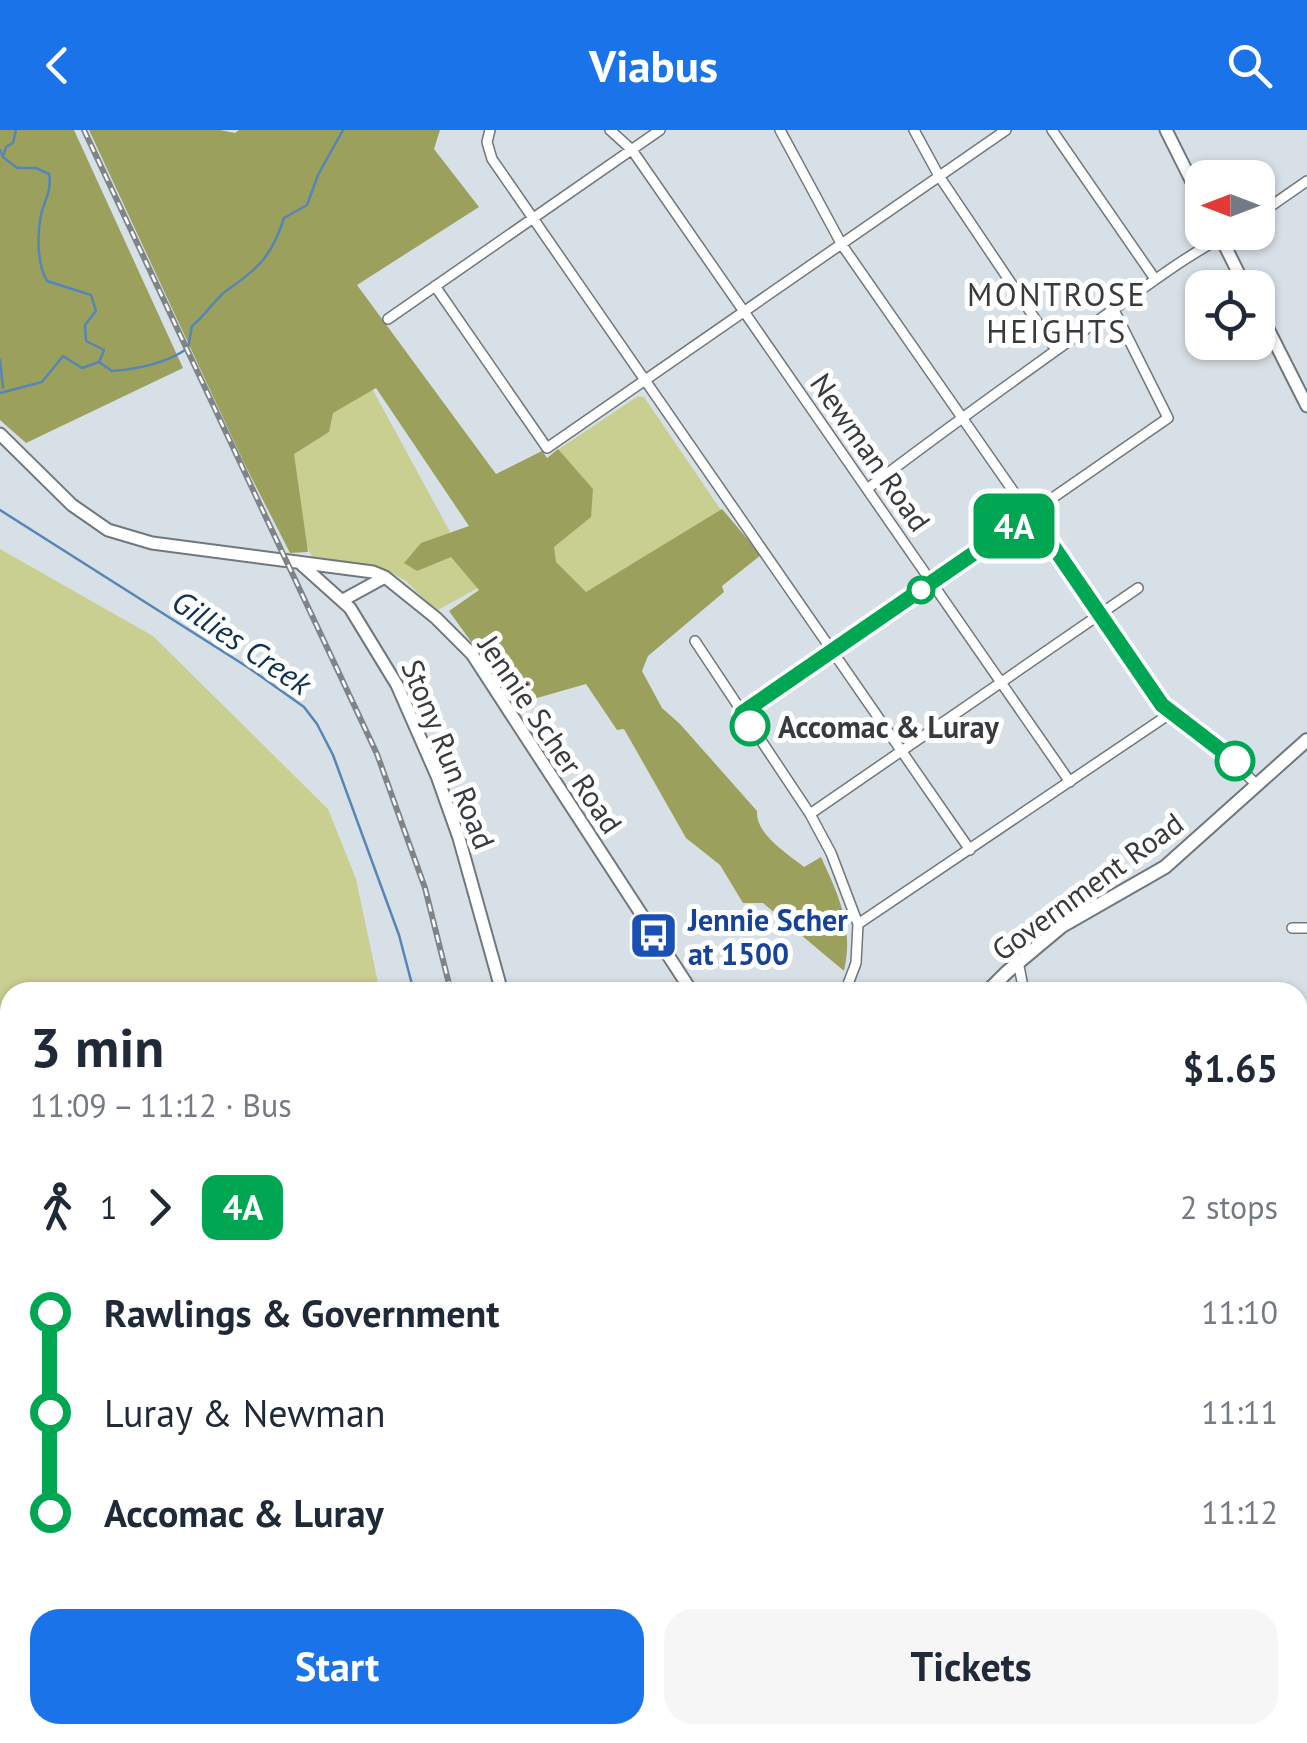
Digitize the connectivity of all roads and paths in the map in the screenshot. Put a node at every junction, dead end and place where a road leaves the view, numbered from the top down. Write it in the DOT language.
graph roads {
  1 [pos="490,130"];
  2 [pos="610,130"];
  3 [pos="660,130"];
  4 [pos="780,130"];
  5 [pos="914,130"];
  6 [pos="1006,130"];
  7 [pos="1052,130"];
  8 [pos="1166,130"];
  9 [pos="632,150"];
  10 [pos="1185,168"];
  11 [pos="939,176"];
  12 [pos="1307,181"];
  13 [pos="1275,203"];
  14 [pos="534,218"];
  15 [pos="842,245"];
  16 [pos="1200,250"];
  17 [pos="1155,280"];
  18 [pos="435,286"];
  19 [pos="1114,310"];
  20 [pos="743,313"];
  21 [pos="388,319"];
  22 [pos="1275,343"];
  23 [pos="1056,350"];
  24 [pos="645,381"];
  25 [pos="1307,406"];
  26 [pos="962,416"];
  27 [pos="0,434"];
  28 [pos="867,489"];
  29 [pos="1031,514"];
  30 [pos="299,564"];
  31 [pos="386,577"];
  32 [pos="931,583"];
  33 [pos="1138,588"];
  34 [pos="343,600"];
  35 [pos="1100,614"];
  36 [pos="694,642"];
  37 [pos="833,651"];
  38 [pos="1001,681"];
  39 [pos="742,713"];
  40 [pos="1171,714"];
  41 [pos="1307,740"];
  42 [pos="902,750"];
  43 [pos="1070,782"];
  44 [pos="1257,785"];
  45 [pos="810,814"];
  46 [pos="970,850"];
  47 [pos="858,924"];
  48 [pos="1292,928"];
  49 [pos="1307,928"];
  50 [pos="1018,962"];
  51 [pos="500,982"];
  52 [pos="685,982"];
  53 [pos="849,982"];
  54 [pos="997,982"];
  55 [pos="1022,982"];
  1 -- 14 [label="street"];
  2 -- 9 [label="street, Newman Road"];
  3 -- 9 [label="street"];
  4 -- 15 [label="street"];
  5 -- 11 [label="street"];
  6 -- 11 [label="street"];
  7 -- 17 [label="street"];
  8 -- 10 [label="street"];
  9 -- 14 [label="street"];
  9 -- 20 [label="street, Newman Road"];
  11 -- 15 [label="street"];
  11 -- 23 [label="street"];
  12 -- 13 [label="street"];
  14 -- 18 [label="street"];
  14 -- 24 [label="street"];
  15 -- 20 [label="street"];
  15 -- 26 [label="street"];
  16 -- 17 [label="street"];
  17 -- 19 [label="street"];
  18 -- 21 [label="street"];
  18 -- 24 [label="street"];
  19 -- 23 [label="street"];
  19 -- 29 [label="street"];
  20 -- 24 [label="street"];
  20 -- 28 [label="street, Newman Road"];
  22 -- 25 [label="street"];
  23 -- 26 [label="street"];
  24 -- 37 [label="street"];
  26 -- 28 [label="street"];
  26 -- 29 [label="street"];
  27 -- 30 [label="street, Jennie Scher Road"];
  28 -- 32 [label="street, Newman Road"];
  29 -- 32 [label="street"];
  29 -- 35 [label="street"];
  30 -- 31 [label="street, Jennie Scher Road"];
  30 -- 34 [label="street, Stony Run Road"];
  31 -- 34 [label="street"];
  31 -- 52 [label="street, Jennie Scher Road"];
  32 -- 37 [label="street"];
  32 -- 38 [label="street, Newman Road"];
  33 -- 35 [label="street"];
  34 -- 51 [label="street, Stony Run Road"];
  35 -- 38 [label="street"];
  35 -- 40 [label="street"];
  36 -- 39 [label="street"];
  37 -- 39 [label="street"];
  37 -- 42 [label="street"];
  38 -- 42 [label="street"];
  38 -- 43 [label="street, Newman Road"];
  39 -- 45 [label="street"];
  40 -- 43 [label="street"];
  40 -- 44 [label="street"];
  41 -- 44 [label="main road, Government Road"];
  42 -- 45 [label="street"];
  42 -- 46 [label="street"];
  43 -- 46 [label="street"];
  44 -- 50 [label="main road, Government Road"];
  45 -- 47 [label="street"];
  46 -- 47 [label="street"];
  47 -- 53 [label="street"];
  48 -- 49 [label="street"];
  50 -- 54 [label="main road, Government Road"];
  50 -- 55 [label="street"];
}
